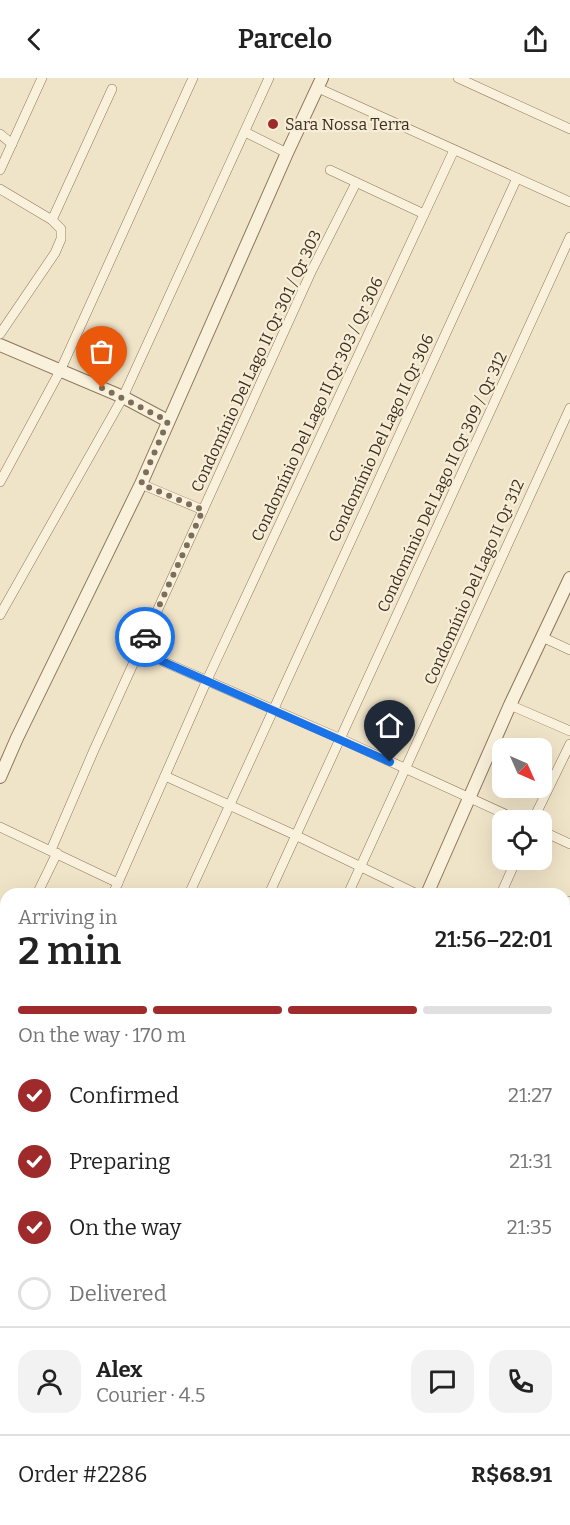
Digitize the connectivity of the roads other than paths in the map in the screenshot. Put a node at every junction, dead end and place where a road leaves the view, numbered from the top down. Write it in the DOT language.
graph roads {
  1 [pos="42,78"];
  2 [pos="193,78"];
  3 [pos="269,78"];
  4 [pos="458,78"];
  5 [pos="320,83"];
  6 [pos="112,89"];
  7 [pos="570,129"];
  8 [pos="245,132"];
  9 [pos="0,134"];
  10 [pos="12,144"];
  11 [pos="454,150"];
  12 [pos="287,153"];
  13 [pos="0,170"];
  14 [pos="330,170"];
  15 [pos="517,178"];
  16 [pos="356,183"];
  17 [pos="0,189"];
  18 [pos="570,202"];
  19 [pos="424,214"];
  20 [pos="52,220"];
  21 [pos="570,237"];
  22 [pos="0,343"];
  23 [pos="60,371"];
  24 [pos="123,397"];
  25 [pos="570,408"];
  26 [pos="168,421"];
  27 [pos="0,482"];
  28 [pos="141,484"];
  29 [pos="203,510"];
  30 [pos="570,578"];
  31 [pos="0,615"];
  32 [pos="542,637"];
  33 [pos="570,650"];
  34 [pos="139,651"];
  35 [pos="207,681"];
  36 [pos="510,705"];
  37 [pos="272,710"];
  38 [pos="570,731"];
  39 [pos="340,739"];
  40 [pos="570,744"];
  41 [pos="406,769"];
  42 [pos="165,776"];
  43 [pos="0,777"];
  44 [pos="470,799"];
  45 [pos="229,806"];
  46 [pos="495,810"];
  47 [pos="538,810"];
  48 [pos="0,827"];
  49 [pos="295,835"];
  50 [pos="552,836"];
  51 [pos="570,844"];
  52 [pos="54,851"];
  53 [pos="360,867"];
  54 [pos="512,870"];
  55 [pos="118,883"];
  56 [pos="39,888"];
  57 [pos="115,888"];
  58 [pos="192,888"];
  59 [pos="272,888"];
  60 [pos="351,888"];
  61 [pos="404,888"];
  62 [pos="430,888"];
  63 [pos="504,888"];
  1 -- 10 [label="street"];
  2 -- 23 [label="street"];
  3 -- 8 [label="street"];
  4 -- 7 [label="street"];
  5 -- 11 [label="street"];
  5 -- 12 [label="street"];
  6 -- 20 [label="street"];
  8 -- 12 [label="street"];
  8 -- 24 [label="street"];
  9 -- 10 [label="street"];
  10 -- 13 [label="street"];
  11 -- 15 [label="street"];
  11 -- 19 [label="street, Condomínio Del Lago II Qr 303 / Qr 306"];
  12 -- 26 [label="street"];
  14 -- 16 [label="street"];
  15 -- 18 [label="street"];
  15 -- 37 [label="street, Condomínio Del Lago II Qr 306"];
  16 -- 19 [label="street"];
  16 -- 29 [label="street, Condomínio Del Lago II Qr 301 / Qr 303"];
  17 -- 20 [label="street"];
  19 -- 35 [label="street, Condomínio Del Lago II Qr 303 / Qr 306"];
  20 -- 22 [label="street"];
  21 -- 39 [label="street, Condomínio Del Lago II Qr 309 / Qr 312"];
  22 -- 23 [label="street"];
  23 -- 24 [label="street"];
  23 -- 27 [label="street"];
  24 -- 26 [label="street"];
  24 -- 31 [label="street"];
  25 -- 41 [label="street, Condomínio Del Lago II Qr 312"];
  26 -- 28 [label="street"];
  28 -- 29 [label="street"];
  28 -- 43 [label="street"];
  29 -- 34 [label="street, Condomínio Del Lago II Qr 301 / Qr 303"];
  30 -- 32 [label="street"];
  32 -- 33 [label="street"];
  32 -- 36 [label="street"];
  34 -- 35 [label="street"];
  34 -- 52 [label="street, Condomínio Del Lago II Qr 301 / Qr 303"];
  35 -- 37 [label="street"];
  35 -- 42 [label="street, Condomínio Del Lago II Qr 303 / Qr 306"];
  36 -- 38 [label="street"];
  36 -- 44 [label="street"];
  37 -- 39 [label="street"];
  37 -- 45 [label="street, Condomínio Del Lago II Qr 306"];
  39 -- 41 [label="street"];
  39 -- 49 [label="street, Condomínio Del Lago II Qr 309 / Qr 312"];
  40 -- 47 [label="street"];
  41 -- 44 [label="street"];
  41 -- 53 [label="street, Condomínio Del Lago II Qr 312"];
  42 -- 45 [label="street"];
  42 -- 55 [label="street, Condomínio Del Lago II Qr 303 / Qr 306"];
  44 -- 46 [label="street"];
  44 -- 62 [label="street"];
  45 -- 49 [label="street"];
  45 -- 58 [label="street, Condomínio Del Lago II Qr 306"];
  48 -- 52 [label="street"];
  49 -- 53 [label="street"];
  49 -- 59 [label="street, Condomínio Del Lago II Qr 309 / Qr 312"];
  50 -- 51 [label="street"];
  52 -- 55 [label="street"];
  52 -- 56 [label="street, Condomínio Del Lago II Qr 301 / Qr 303"];
  53 -- 60 [label="street, Condomínio Del Lago II Qr 312"];
  53 -- 61 [label="street"];
  54 -- 63 [label="street"];
  55 -- 57 [label="street, Condomínio Del Lago II Qr 303 / Qr 306"];
}
